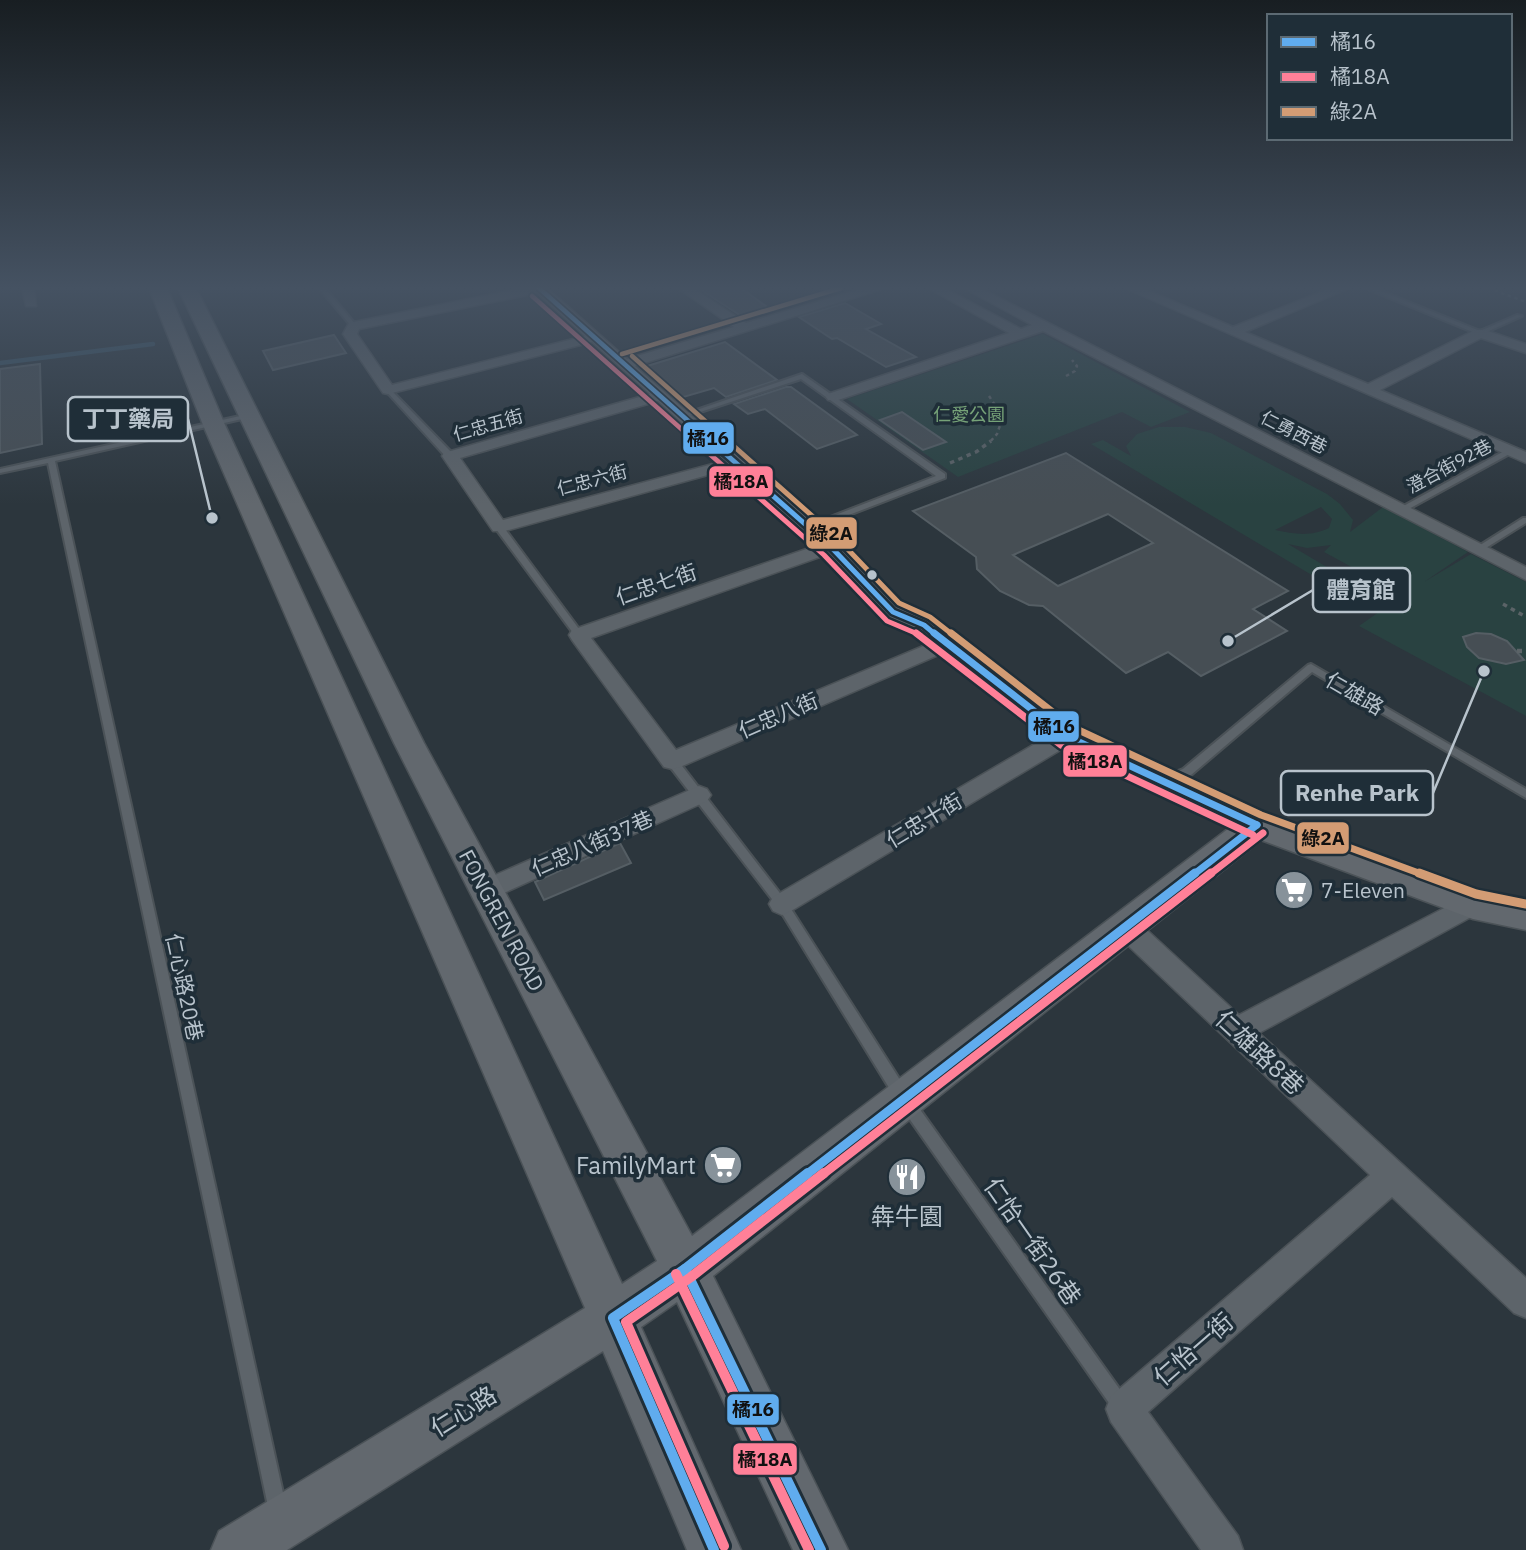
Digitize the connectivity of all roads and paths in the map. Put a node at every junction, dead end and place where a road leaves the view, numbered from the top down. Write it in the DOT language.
graph roads {
  1 [pos="188,360"];
  2 [pos="222,360"];
  3 [pos="370,360"];
  4 [pos="504,360"];
  5 [pos="622,360"];
  6 [pos="634,360"];
  7 [pos="942,360"];
  8 [pos="1111,360"];
  9 [pos="1299,360"];
  10 [pos="1426,360"];
  11 [pos="625,363"];
  12 [pos="388,390"];
  13 [pos="1368,390"];
  14 [pos="660,396"];
  15 [pos="989,396"];
  16 [pos="833,397"];
  17 [pos="249,416"];
  18 [pos="683,416"];
  19 [pos="214,425"];
  20 [pos="1526,442"];
  21 [pos="1518,455"];
  22 [pos="450,456"];
  23 [pos="51,460"];
  24 [pos="737,462"];
  25 [pos="932,468"];
  26 [pos="0,471"];
  27 [pos="1402,509"];
  28 [pos="1526,520"];
  29 [pos="499,527"];
  30 [pos="810,528"];
  31 [pos="831,547"];
  32 [pos="1478,549"];
  33 [pos="1526,573"];
  34 [pos="1503,604"];
  35 [pos="1526,617"];
  36 [pos="579,635"];
  37 [pos="946,643"];
  38 [pos="1517,650"];
  39 [pos="1526,651"];
  40 [pos="1066,736"];
  41 [pos="672,761"];
  42 [pos="1162,782"];
  43 [pos="1526,794"];
  44 [pos="699,795"];
  45 [pos="1257,825"];
  46 [pos="486,890"];
  47 [pos="782,904"];
  48 [pos="1473,904"];
  49 [pos="1526,915"];
  50 [pos="1126,927"];
  51 [pos="1237,1030"];
  52 [pos="904,1100"];
  53 [pos="1393,1176"];
  54 [pos="685,1269"];
  55 [pos="1526,1301"];
  56 [pos="613,1318"];
  57 [pos="1124,1409"];
  58 [pos="281,1523"];
  59 [pos="238,1550"];
  60 [pos="714,1550"];
  61 [pos="821,1550"];
  62 [pos="1224,1550"];
  1 -- 19 [label="main road"];
  2 -- 17 [label="main road, FONGREN ROAD"];
  3 -- 12 [label="street"];
  4 -- 12 [label="street"];
  5 -- 11 [label="street"];
  6 -- 11 [label="street"];
  7 -- 16 [label="street"];
  8 -- 27 [label="street, 仁勇西巷"];
  9 -- 13 [label="street"];
  10 -- 13 [label="street"];
  11 -- 14 [label="street"];
  12 -- 22 [label="lane"];
  13 -- 21 [label="street"];
  14 -- 18 [label="street"];
  14 -- 22 [label="street, 仁忠五街"];
  15 -- 25 [label="path"];
  16 -- 18 [label="lane"];
  16 -- 25 [label="lane"];
  17 -- 19 [label="lane"];
  17 -- 46 [label="main road, FONGREN ROAD"];
  18 -- 24 [label="street"];
  19 -- 23 [label="lane"];
  19 -- 56 [label="main road"];
  20 -- 21 [label="street"];
  21 -- 27 [label="lane, 澄合街92巷"];
  22 -- 29 [label="street, 仁忠五街"];
  23 -- 26 [label="lane"];
  23 -- 58 [label="lane, 仁心路20巷"];
  24 -- 29 [label="street, 仁忠六街"];
  24 -- 30 [label="street"];
  25 -- 30 [label="lane"];
  27 -- 32 [label="street, 仁勇西巷"];
  28 -- 32 [label="lane"];
  29 -- 36 [label="lane"];
  30 -- 31 [label="street"];
  31 -- 36 [label="street, 仁忠七街"];
  31 -- 37 [label="street"];
  32 -- 33 [label="street, 仁勇西巷"];
  34 -- 35 [label="path"];
  36 -- 41 [label="street"];
  37 -- 40 [label="street"];
  37 -- 41 [label="street, 仁忠八街"];
  38 -- 39 [label="path"];
  40 -- 42 [label="street"];
  40 -- 47 [label="street, 仁忠十街"];
  41 -- 44 [label="lane"];
  42 -- 43 [label="lane, 仁雄路"];
  42 -- 45 [label="street"];
  44 -- 46 [label="street, 仁忠八街37巷"];
  44 -- 47 [label="lane"];
  45 -- 48 [label="main road"];
  45 -- 50 [label="main road, 仁心路"];
  46 -- 54 [label="main road, FONGREN ROAD"];
  47 -- 52 [label="lane"];
  48 -- 49 [label="main road"];
  48 -- 51 [label="street"];
  50 -- 51 [label="street, 仁雄路8巷"];
  50 -- 52 [label="main road, 仁心路"];
  51 -- 53 [label="street, 仁雄路8巷"];
  52 -- 54 [label="main road, 仁心路"];
  52 -- 57 [label="lane, 仁怡一街26巷"];
  53 -- 55 [label="street, 仁雄路8巷"];
  53 -- 57 [label="street, 仁怡一街"];
  54 -- 56 [label="main road, 仁心路"];
  54 -- 61 [label="main road, FONGREN ROAD"];
  56 -- 58 [label="main road, 仁心路"];
  56 -- 60 [label="main road"];
  57 -- 62 [label="street"];
  58 -- 59 [label="main road, 仁心路"];
}
